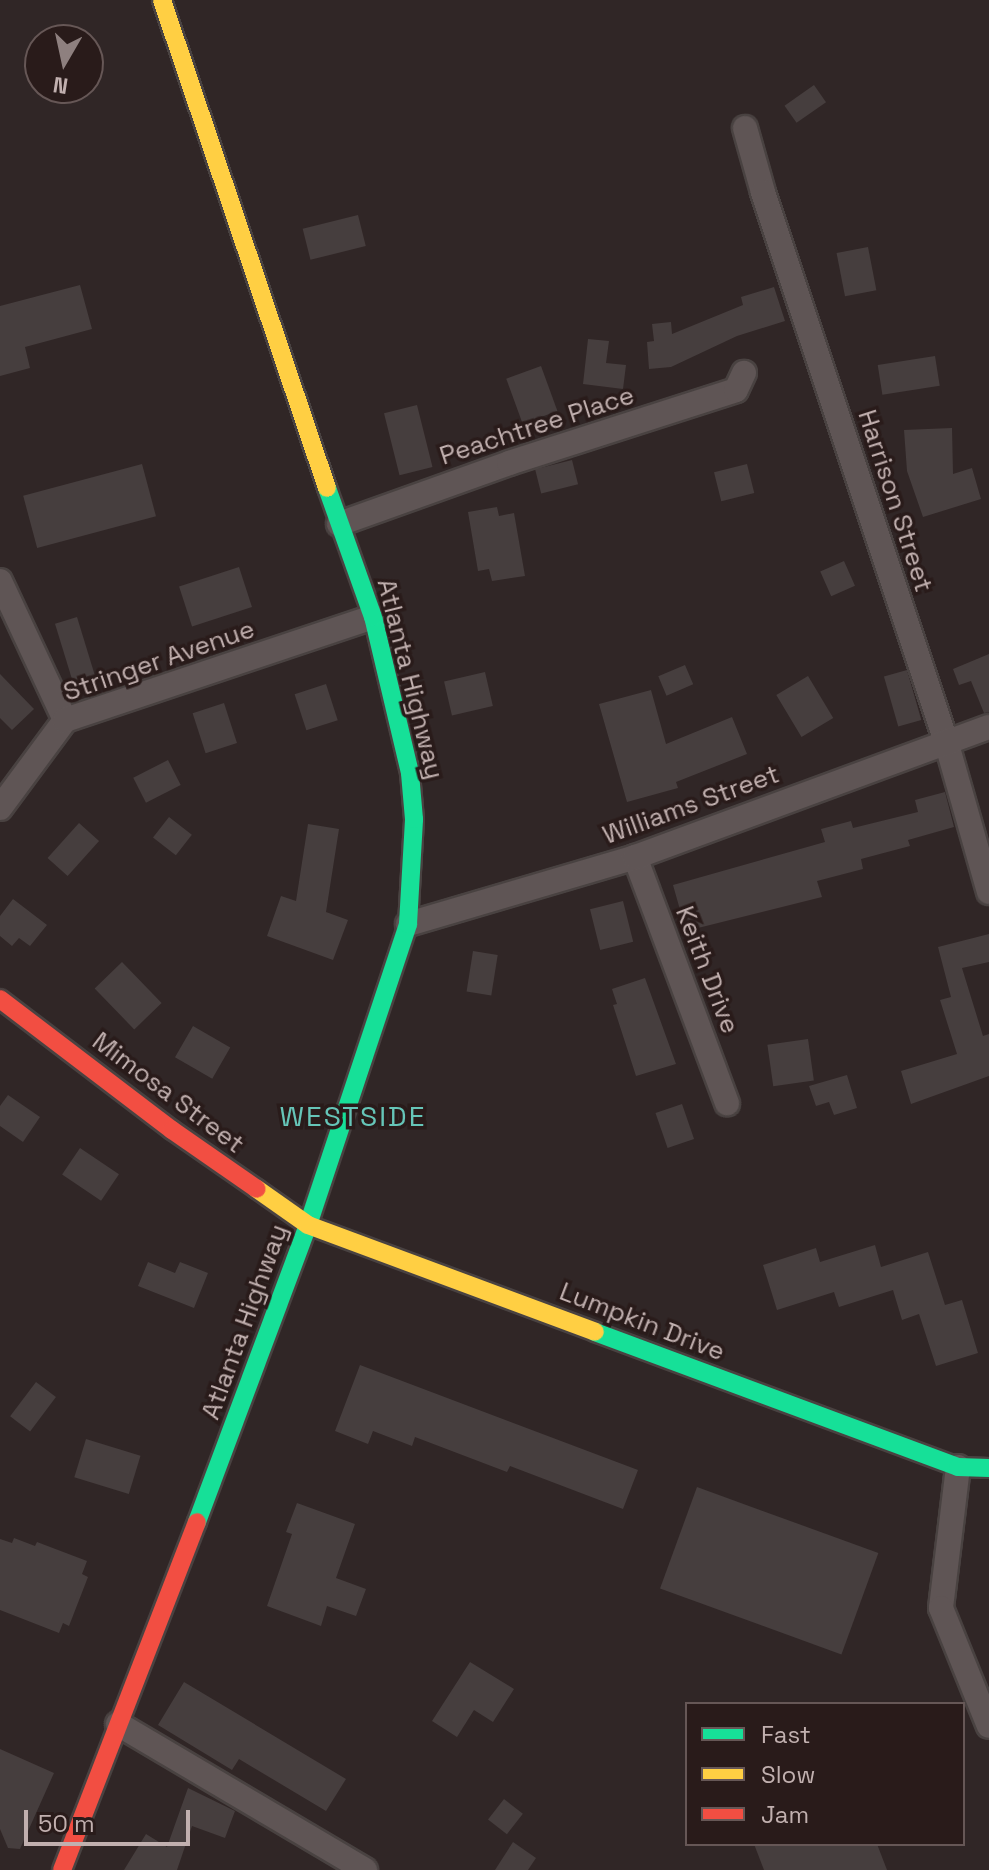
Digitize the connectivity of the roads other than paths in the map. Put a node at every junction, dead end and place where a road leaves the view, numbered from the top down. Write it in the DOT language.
graph roads {
  1 [pos="162,0"];
  2 [pos="745,128"];
  3 [pos="744,373"];
  4 [pos="339,524"];
  5 [pos="0,581"];
  6 [pos="373,617"];
  7 [pos="65,720"];
  8 [pos="989,727"];
  9 [pos="946,741"];
  10 [pos="0,808"];
  11 [pos="635,857"];
  12 [pos="989,892"];
  13 [pos="408,924"];
  14 [pos="0,999"];
  15 [pos="727,1103"];
  16 [pos="308,1225"];
  17 [pos="958,1467"];
  18 [pos="989,1468"];
  19 [pos="118,1724"];
  20 [pos="989,1726"];
  21 [pos="62,1870"];
  22 [pos="365,1870"];
  1 -- 4 [label="main road, Atlanta Highway"];
  2 -- 9 [label="street, Harrison Street"];
  3 -- 4 [label="street, Peachtree Place"];
  4 -- 6 [label="main road, Atlanta Highway"];
  5 -- 7 [label="street"];
  6 -- 7 [label="street, Stringer Avenue"];
  6 -- 13 [label="main road, Atlanta Highway"];
  7 -- 10 [label="street, Stringer Avenue"];
  8 -- 9 [label="street, Williams Street"];
  9 -- 11 [label="street, Williams Street"];
  9 -- 12 [label="street, Harrison Street"];
  11 -- 13 [label="street, Williams Street"];
  11 -- 15 [label="street, Keith Drive"];
  13 -- 16 [label="main road, Atlanta Highway"];
  14 -- 16 [label="main road, Mimosa Street"];
  16 -- 17 [label="main road, Lumpkin Drive"];
  16 -- 19 [label="main road, Atlanta Highway"];
  17 -- 18 [label="main road, Lumpkin Drive"];
  17 -- 20 [label="street"];
  19 -- 21 [label="main road, Atlanta Highway"];
  19 -- 22 [label="street"];
}
